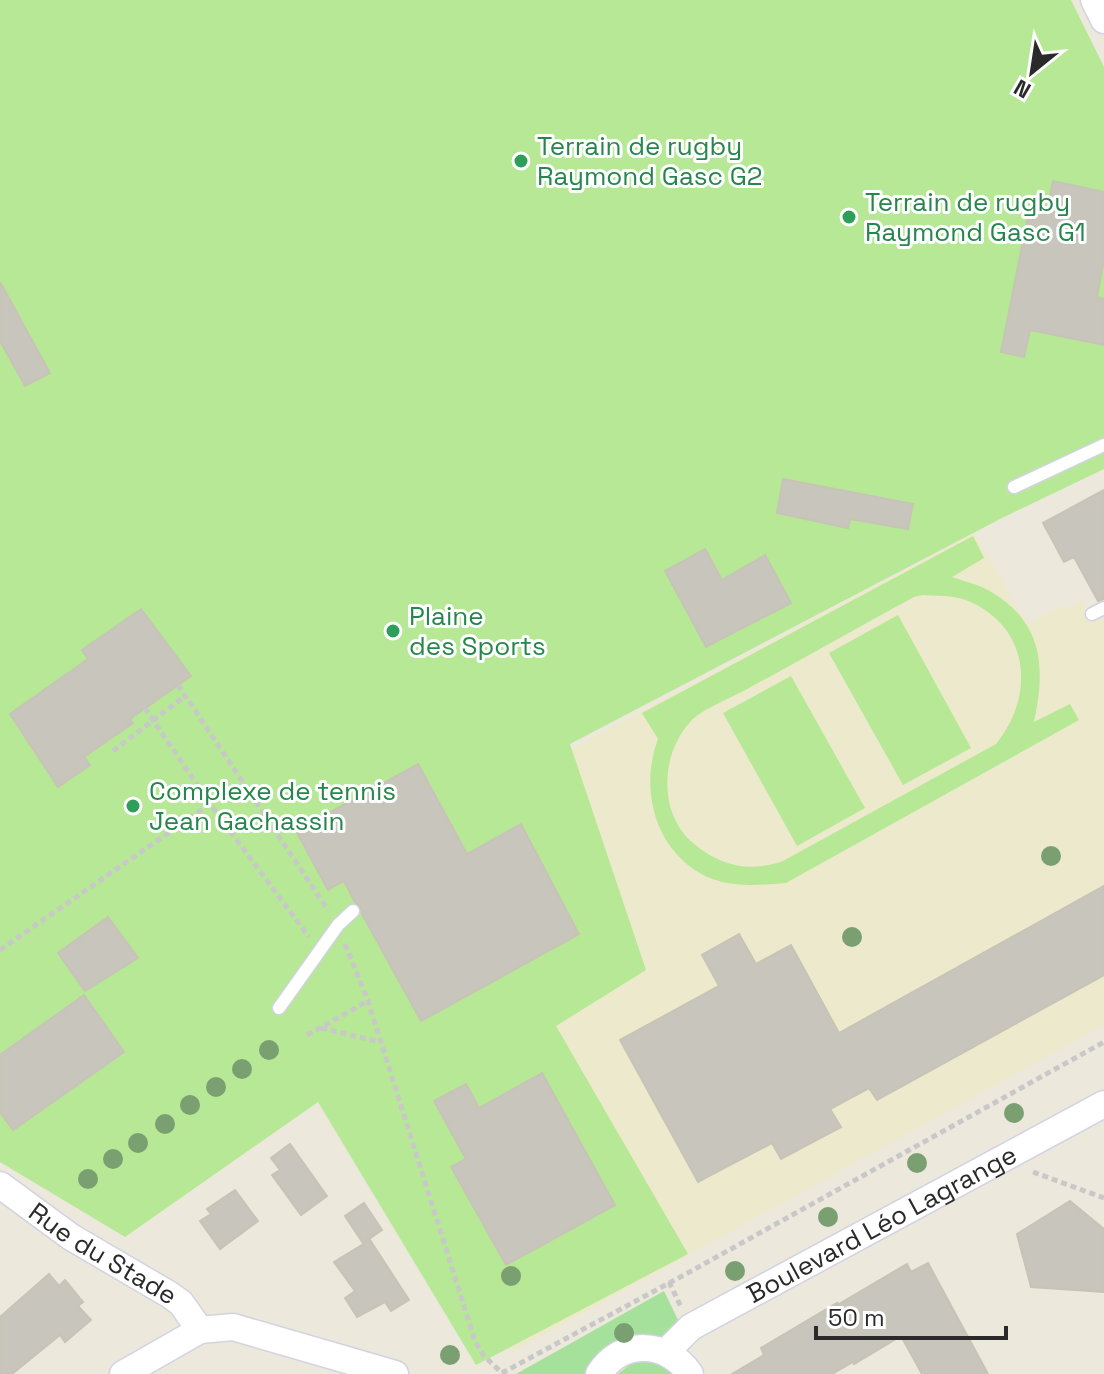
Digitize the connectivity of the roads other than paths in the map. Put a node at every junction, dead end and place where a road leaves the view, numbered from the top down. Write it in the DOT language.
graph roads {
  1 [pos="1094,0"];
  2 [pos="1104,20"];
  3 [pos="1104,445"];
  4 [pos="1014,487"];
  5 [pos="353,911"];
  6 [pos="279,1008"];
  7 [pos="1104,1104"];
  8 [pos="0,1185"];
  9 [pos="200,1330"];
  10 [pos="666,1352"];
  11 [pos="123,1374"];
  12 [pos="395,1374"];
  13 [pos="599,1374"];
  14 [pos="690,1374"];
  1 -- 2 [label="street"];
  3 -- 4 [label="lane"];
  5 -- 6 [label="lane"];
  7 -- 10 [label="street, Boulevard Léo Lagrange"];
  8 -- 9 [label="street, Rue du Stade"];
  9 -- 11 [label="street, Rue du Stade"];
  9 -- 12 [label="street, Rue du Stade"];
  10 -- 13 [label="street"];
  10 -- 14 [label="street"];
}
